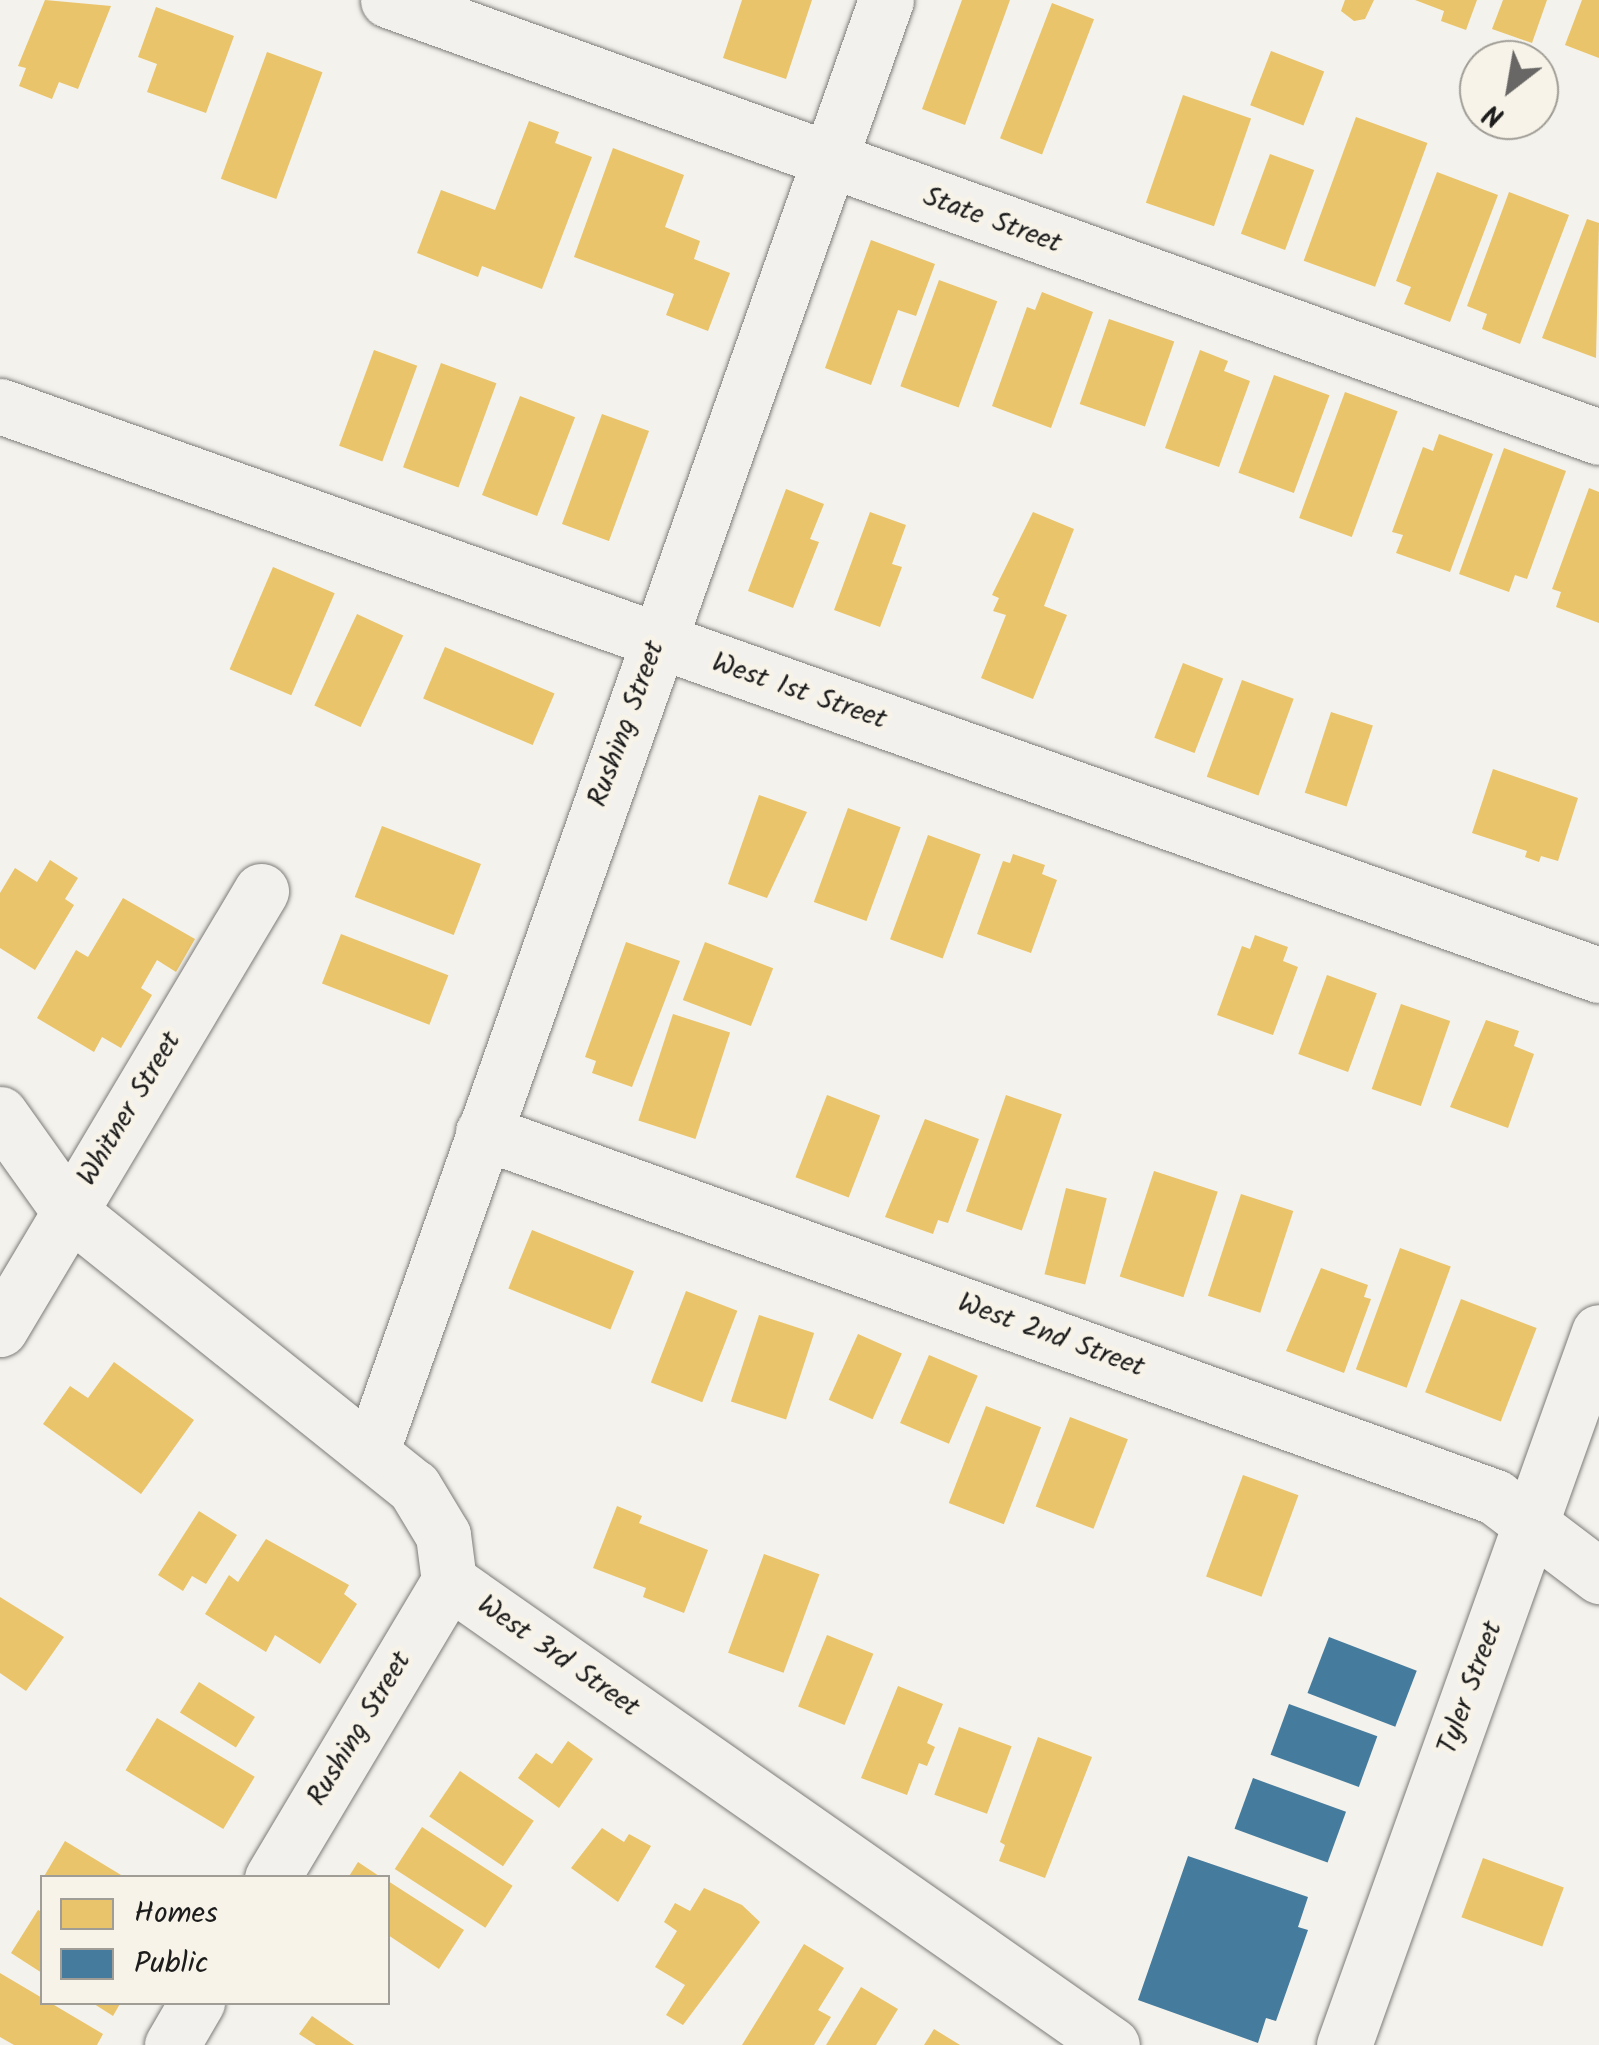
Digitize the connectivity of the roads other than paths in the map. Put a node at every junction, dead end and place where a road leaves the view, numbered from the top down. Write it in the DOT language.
graph roads {
  1 [pos="388,0"];
  2 [pos="886,0"];
  3 [pos="827,162"];
  4 [pos="0,406"];
  5 [pos="1599,436"];
  6 [pos="656,642"];
  7 [pos="262,891"];
  8 [pos="1599,976"];
  9 [pos="0,1114"];
  10 [pos="483,1132"];
  11 [pos="69,1211"];
  12 [pos="0,1328"];
  13 [pos="1599,1332"];
  14 [pos="372,1450"];
  15 [pos="1528,1527"];
  16 [pos="1599,1576"];
  17 [pos="449,1581"];
  18 [pos="274,1875"];
  19 [pos="195,2005"];
  20 [pos="172,2045"];
  21 [pos="1112,2045"];
  22 [pos="1344,2045"];
  1 -- 3 [label="street, State Street"];
  2 -- 3 [label="street, Rushing Street"];
  3 -- 5 [label="street, State Street"];
  3 -- 6 [label="street, Rushing Street"];
  4 -- 6 [label="street, West 1st Street"];
  6 -- 8 [label="street, West 1st Street"];
  6 -- 10 [label="street, Rushing Street"];
  7 -- 11 [label="street, Whitner Street"];
  9 -- 11 [label="street"];
  10 -- 14 [label="street, Rushing Street"];
  10 -- 15 [label="street, West 2nd Street"];
  11 -- 12 [label="street, Whitner Street"];
  11 -- 14 [label="street, West 3rd Street"];
  13 -- 15 [label="street, Tyler Street"];
  14 -- 17 [label="street, West 3rd Street"];
  15 -- 16 [label="street, West 2nd Street"];
  15 -- 22 [label="street, Tyler Street"];
  17 -- 18 [label="street, Rushing Street"];
  17 -- 21 [label="street, West 3rd Street"];
  19 -- 20 [label="street"];
}
